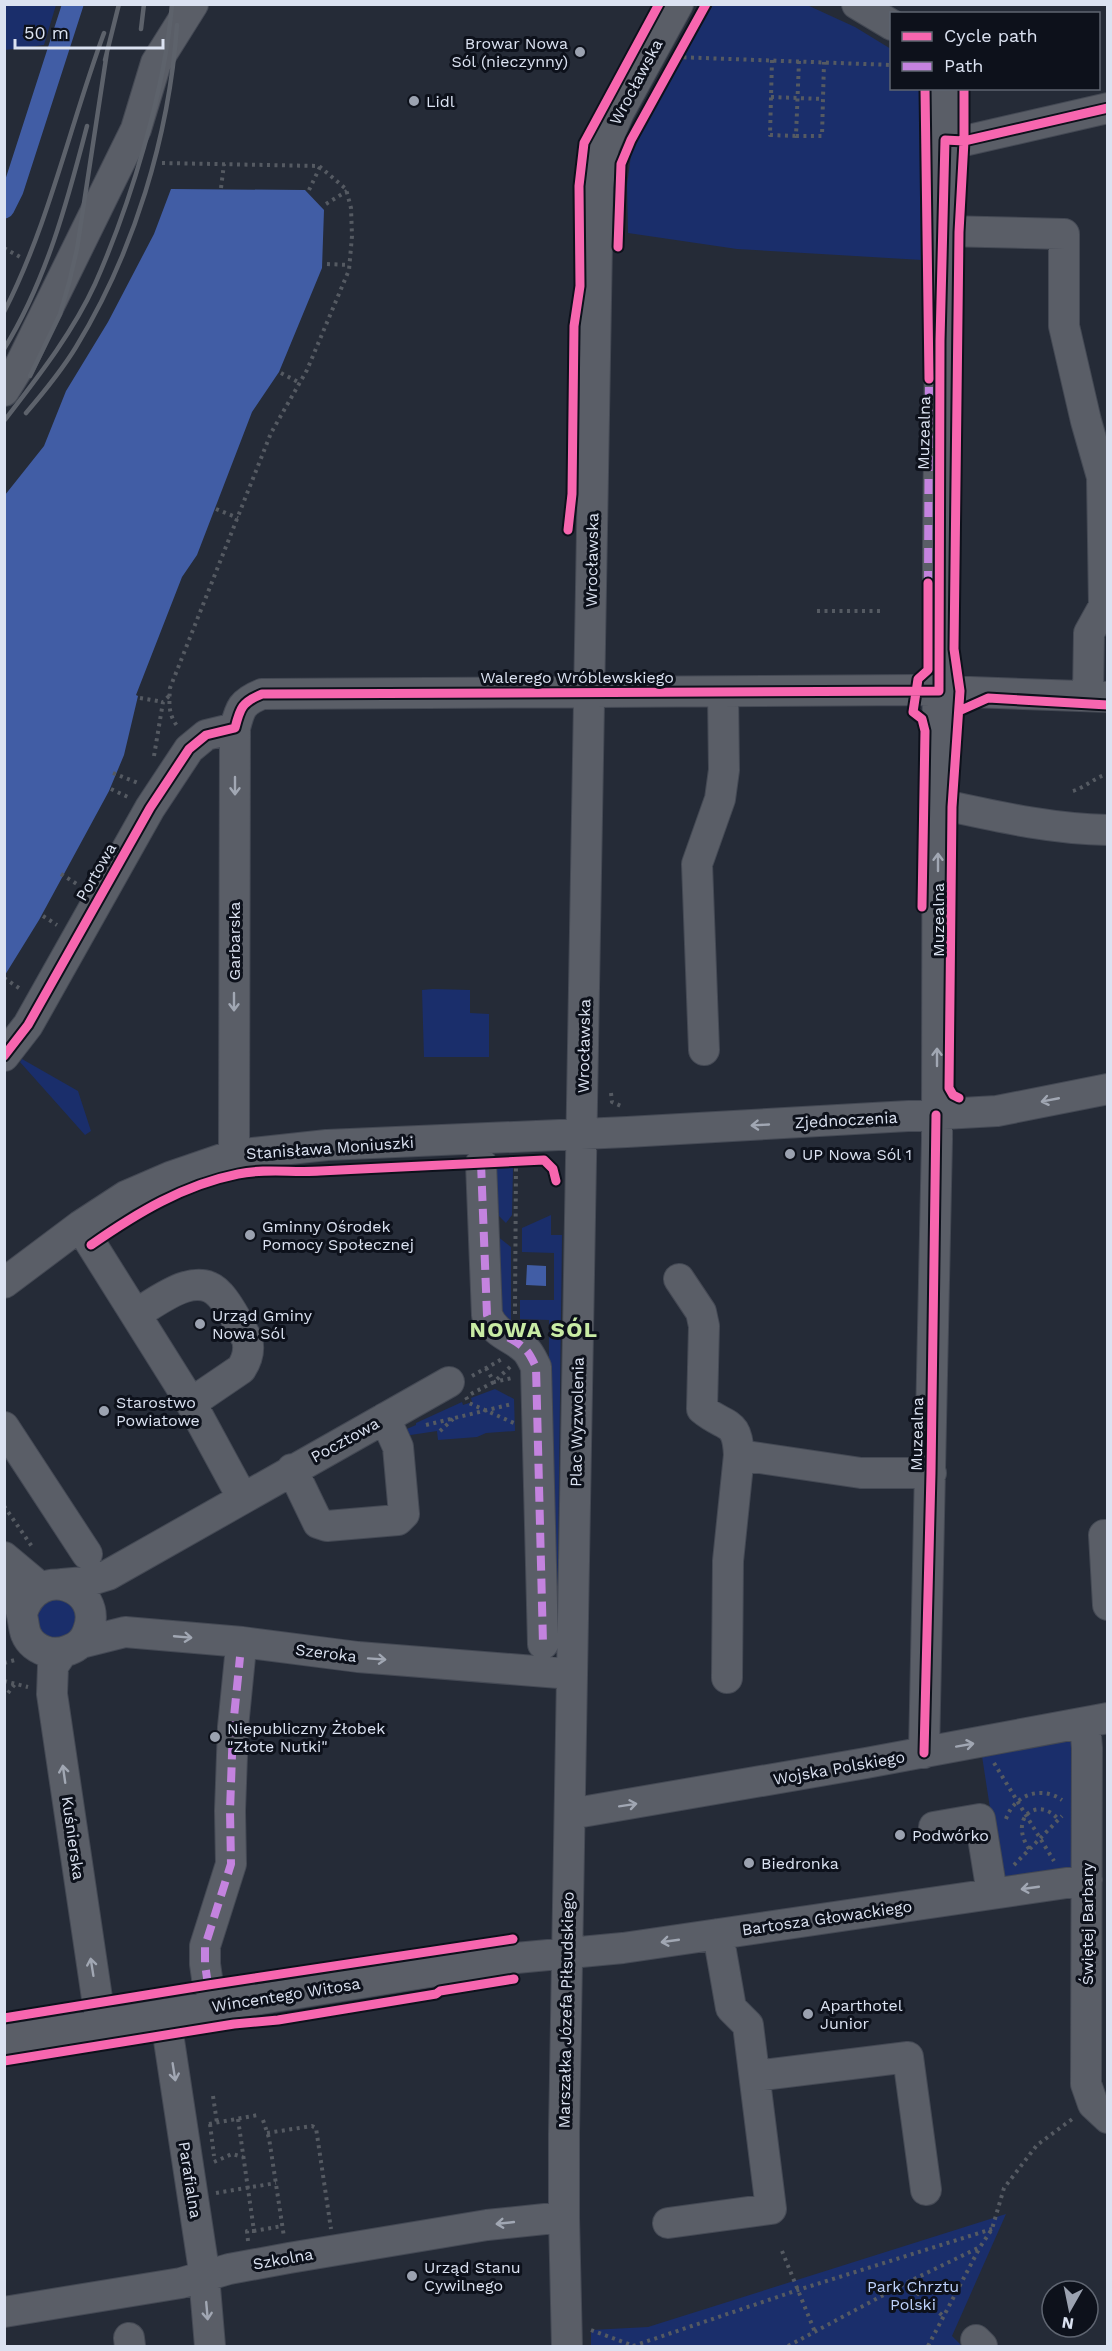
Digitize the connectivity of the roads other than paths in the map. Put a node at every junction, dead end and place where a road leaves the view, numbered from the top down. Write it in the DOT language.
graph roads {
  1 [pos="193,4"];
  2 [pos="678,4"];
  3 [pos="942,90"];
  4 [pos="1107,108"];
  5 [pos="945,140"];
  6 [pos="943,231"];
  7 [pos="4,391"];
  8 [pos="939,691"];
  9 [pos="590,692"];
  10 [pos="723,692"];
  11 [pos="1098,696"];
  12 [pos="235,728"];
  13 [pos="939,804"];
  14 [pos="1107,830"];
  15 [pos="704,1050"];
  16 [pos="4,1056"];
  17 [pos="1107,1089"];
  18 [pos="936,1115"];
  19 [pos="583,1134"];
  20 [pos="234,1155"];
  21 [pos="481,1163"];
  22 [pos="80,1226"];
  23 [pos="679,1279"];
  24 [pos="4,1283"];
  25 [pos="136,1314"];
  26 [pos="458,1391"];
  27 [pos="190,1403"];
  28 [pos="385,1418"];
  29 [pos="4,1427"];
  30 [pos="739,1455"];
  31 [pos="292,1469"];
  32 [pos="931,1473"];
  33 [pos="242,1497"];
  34 [pos="1107,1535"];
  35 [pos="87,1554"];
  36 [pos="4,1557"];
  37 [pos="108,1575"];
  38 [pos="4,1584"];
  39 [pos="51,1586"];
  40 [pos="1107,1605"];
  41 [pos="91,1613"];
  42 [pos="16,1628"];
  43 [pos="543,1644"];
  44 [pos="71,1648"];
  45 [pos="240,1657"];
  46 [pos="572,1674"];
  47 [pos="727,1678"];
  48 [pos="1096,1721"];
  49 [pos="924,1753"];
  50 [pos="570,1814"];
  51 [pos="934,1827"];
  52 [pos="1077,1881"];
  53 [pos="992,1893"];
  54 [pos="718,1934"];
  55 [pos="567,1953"];
  56 [pos="208,1985"];
  57 [pos="165,2014"];
  58 [pos="101,2025"];
  59 [pos="4,2040"];
  60 [pos="754,2076"];
  61 [pos="1100,2111"];
  62 [pos="926,2190"];
  63 [pos="564,2217"];
  64 [pos="668,2223"];
  65 [pos="204,2276"];
  66 [pos="4,2312"];
  67 [pos="579,2338"];
  68 [pos="210,2346"];
  1 -- 7 [label="street"];
  2 -- 9 [label="street, Wrocławska"];
  3 -- 5 [label="street, Muzealna"];
  4 -- 5 [label="street"];
  5 -- 6 [label="street, Muzealna"];
  6 -- 8 [label="street, Muzealna"];
  6 -- 11 [label="street"];
  8 -- 10 [label="street, Walerego Wróblewskiego"];
  8 -- 11 [label="street, Walerego Wróblewskiego"];
  8 -- 13 [label="street, Muzealna"];
  9 -- 10 [label="street, Walerego Wróblewskiego"];
  9 -- 12 [label="street, Walerego Wróblewskiego"];
  9 -- 19 [label="street, Wrocławska"];
  10 -- 15 [label="street"];
  12 -- 16 [label="street, Portowa"];
  12 -- 20 [label="street, Garbarska, one-way"];
  13 -- 14 [label="street"];
  18 -- 13 [label="street, Muzealna, one-way"];
  17 -- 18 [label="street, Zjednoczenia, one-way"];
  18 -- 19 [label="street, Zjednoczenia, one-way"];
  18 -- 32 [label="street, Muzealna"];
  19 -- 20 [label="street, Stanisława Moniuszki"];
  19 -- 46 [label="street, Plac Wyzwolenia"];
  20 -- 22 [label="street, Stanisława Moniuszki"];
  21 -- 43 [label="street"];
  22 -- 24 [label="street, Stanisława Moniuszki"];
  22 -- 25 [label="street"];
  23 -- 30 [label="street"];
  25 -- 27 [label="street"];
  25 -- 27 [label="street"];
  26 -- 28 [label="street, Pocztowa"];
  27 -- 33 [label="street"];
  28 -- 31 [label="street, Pocztowa"];
  28 -- 31 [label="street"];
  29 -- 35 [label="street"];
  30 -- 32 [label="street"];
  30 -- 47 [label="street"];
  31 -- 33 [label="street, Pocztowa"];
  32 -- 49 [label="street, Muzealna"];
  33 -- 37 [label="street, Pocztowa"];
  34 -- 40 [label="street"];
  36 -- 39 [label="street"];
  37 -- 39 [label="street, Pocztowa"];
  37 -- 41 [label="street"];
  38 -- 42 [label="street"];
  39 -- 41 [label="street"];
  39 -- 42 [label="street"];
  41 -- 44 [label="street"];
  42 -- 44 [label="street"];
  44 -- 46 [label="street, Szeroka, one-way"];
  58 -- 44 [label="street, Kuśnierska, one-way"];
  45 -- 56 [label="street"];
  46 -- 50 [label="street, Marszałka Józefa Piłsudskiego"];
  49 -- 48 [label="street, Wojska Polskiego, one-way"];
  48 -- 52 [label="street, Świętej Barbary"];
  50 -- 49 [label="street, Wojska Polskiego, one-way"];
  50 -- 55 [label="street, Marszałka Józefa Piłsudskiego"];
  51 -- 53 [label="street"];
  52 -- 53 [label="street, Bartosza Głowackiego, one-way"];
  52 -- 61 [label="street, Świętej Barbary"];
  53 -- 54 [label="street, Bartosza Głowackiego"];
  54 -- 55 [label="street, Bartosza Głowackiego, one-way"];
  54 -- 60 [label="street"];
  55 -- 57 [label="street, Wincentego Witosa"];
  55 -- 63 [label="street, Marszałka Józefa Piłsudskiego"];
  57 -- 58 [label="street, Wincentego Witosa"];
  57 -- 65 [label="street, Parafialna, one-way"];
  58 -- 59 [label="street, Wincentego Witosa"];
  60 -- 62 [label="street"];
  60 -- 64 [label="street"];
  63 -- 65 [label="street, Szkolna, one-way"];
  63 -- 67 [label="street, Marszałka Józefa Piłsudskiego"];
  65 -- 66 [label="street, Szkolna"];
  65 -- 68 [label="street, Parafialna, one-way"];
}
